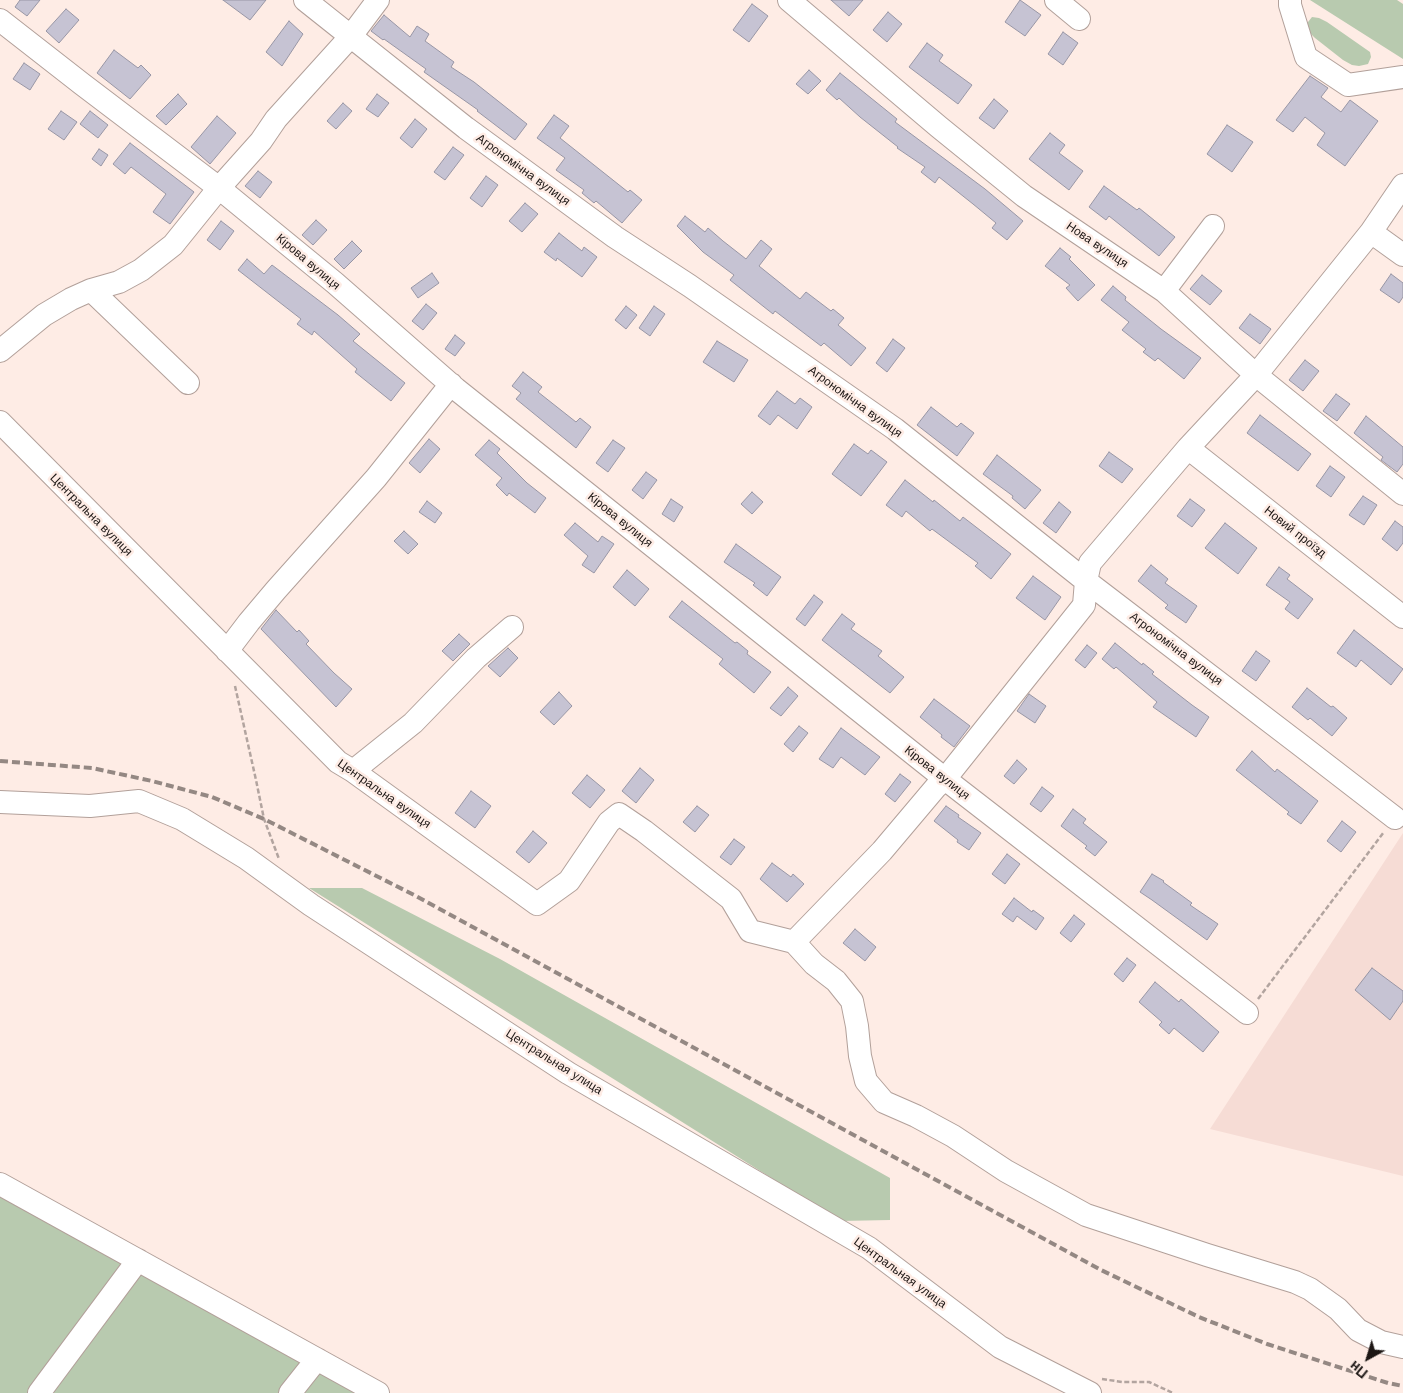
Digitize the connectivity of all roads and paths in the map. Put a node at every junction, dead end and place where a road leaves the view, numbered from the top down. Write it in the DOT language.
graph roads {
  1 [pos="305,0"];
  2 [pos="378,0"];
  3 [pos="789,0"];
  4 [pos="1056,0"];
  5 [pos="1290,0"];
  6 [pos="1079,19"];
  7 [pos="0,20"];
  8 [pos="351,36"];
  9 [pos="1403,77"];
  10 [pos="1403,185"];
  11 [pos="219,188"];
  12 [pos="1213,226"];
  13 [pos="1371,232"];
  14 [pos="1403,255"];
  15 [pos="91,290"];
  16 [pos="1164,291"];
  17 [pos="0,351"];
  18 [pos="1256,375"];
  19 [pos="188,383"];
  20 [pos="450,384"];
  21 [pos="0,422"];
  22 [pos="1188,448"];
  23 [pos="1403,494"];
  24 [pos="1086,581"];
  25 [pos="1403,617"];
  26 [pos="512,627"];
  27 [pos="227,651"];
  28 [pos="233,678"];
  29 [pos="354,771"];
  30 [pos="945,779"];
  31 [pos="0,802"];
  32 [pos="1395,818"];
  33 [pos="281,864"];
  34 [pos="794,942"];
  35 [pos="1247,1013"];
  36 [pos="0,1184"];
  37 [pos="138,1260"];
  38 [pos="1403,1347"];
  39 [pos="317,1359"];
  40 [pos="1094,1386"];
  41 [pos="39,1393"];
  42 [pos="290,1393"];
  43 [pos="378,1393"];
  44 [pos="1173,1393"];
  1 -- 8 [label="street, Агрономічна вулиця"];
  2 -- 8 [label="street"];
  3 -- 16 [label="street, Нова вулиця"];
  4 -- 6 [label="street"];
  5 -- 9 [label="street"];
  7 -- 11 [label="street, Кірова вулиця"];
  8 -- 11 [label="street"];
  8 -- 24 [label="street, Агрономічна вулиця"];
  10 -- 13 [label="street"];
  11 -- 15 [label="street"];
  11 -- 20 [label="street, Кірова вулиця"];
  12 -- 16 [label="street"];
  13 -- 14 [label="street"];
  13 -- 18 [label="street"];
  15 -- 17 [label="street"];
  15 -- 19 [label="street"];
  16 -- 18 [label="street, Нова вулиця"];
  18 -- 22 [label="street"];
  18 -- 23 [label="street, Нова вулиця"];
  20 -- 27 [label="street"];
  20 -- 30 [label="street, Кірова вулиця"];
  21 -- 27 [label="street, Центральна вулиця"];
  22 -- 24 [label="street"];
  22 -- 25 [label="street, Новий проїзд"];
  24 -- 30 [label="street"];
  24 -- 32 [label="street, Агрономічна вулиця"];
  26 -- 29 [label="street"];
  27 -- 29 [label="street, Центральна вулиця"];
  28 -- 33 [label="path"];
  29 -- 34 [label="street, Центральна вулиця"];
  30 -- 34 [label="street"];
  30 -- 35 [label="street, Кірова вулиця"];
  31 -- 40 [label="street, Центральная улица"];
  32 -- 35 [label="path"];
  34 -- 38 [label="street"];
  36 -- 37 [label="street"];
  37 -- 39 [label="street"];
  37 -- 41 [label="street"];
  39 -- 42 [label="street"];
  39 -- 43 [label="street"];
  40 -- 44 [label="path"];
}
